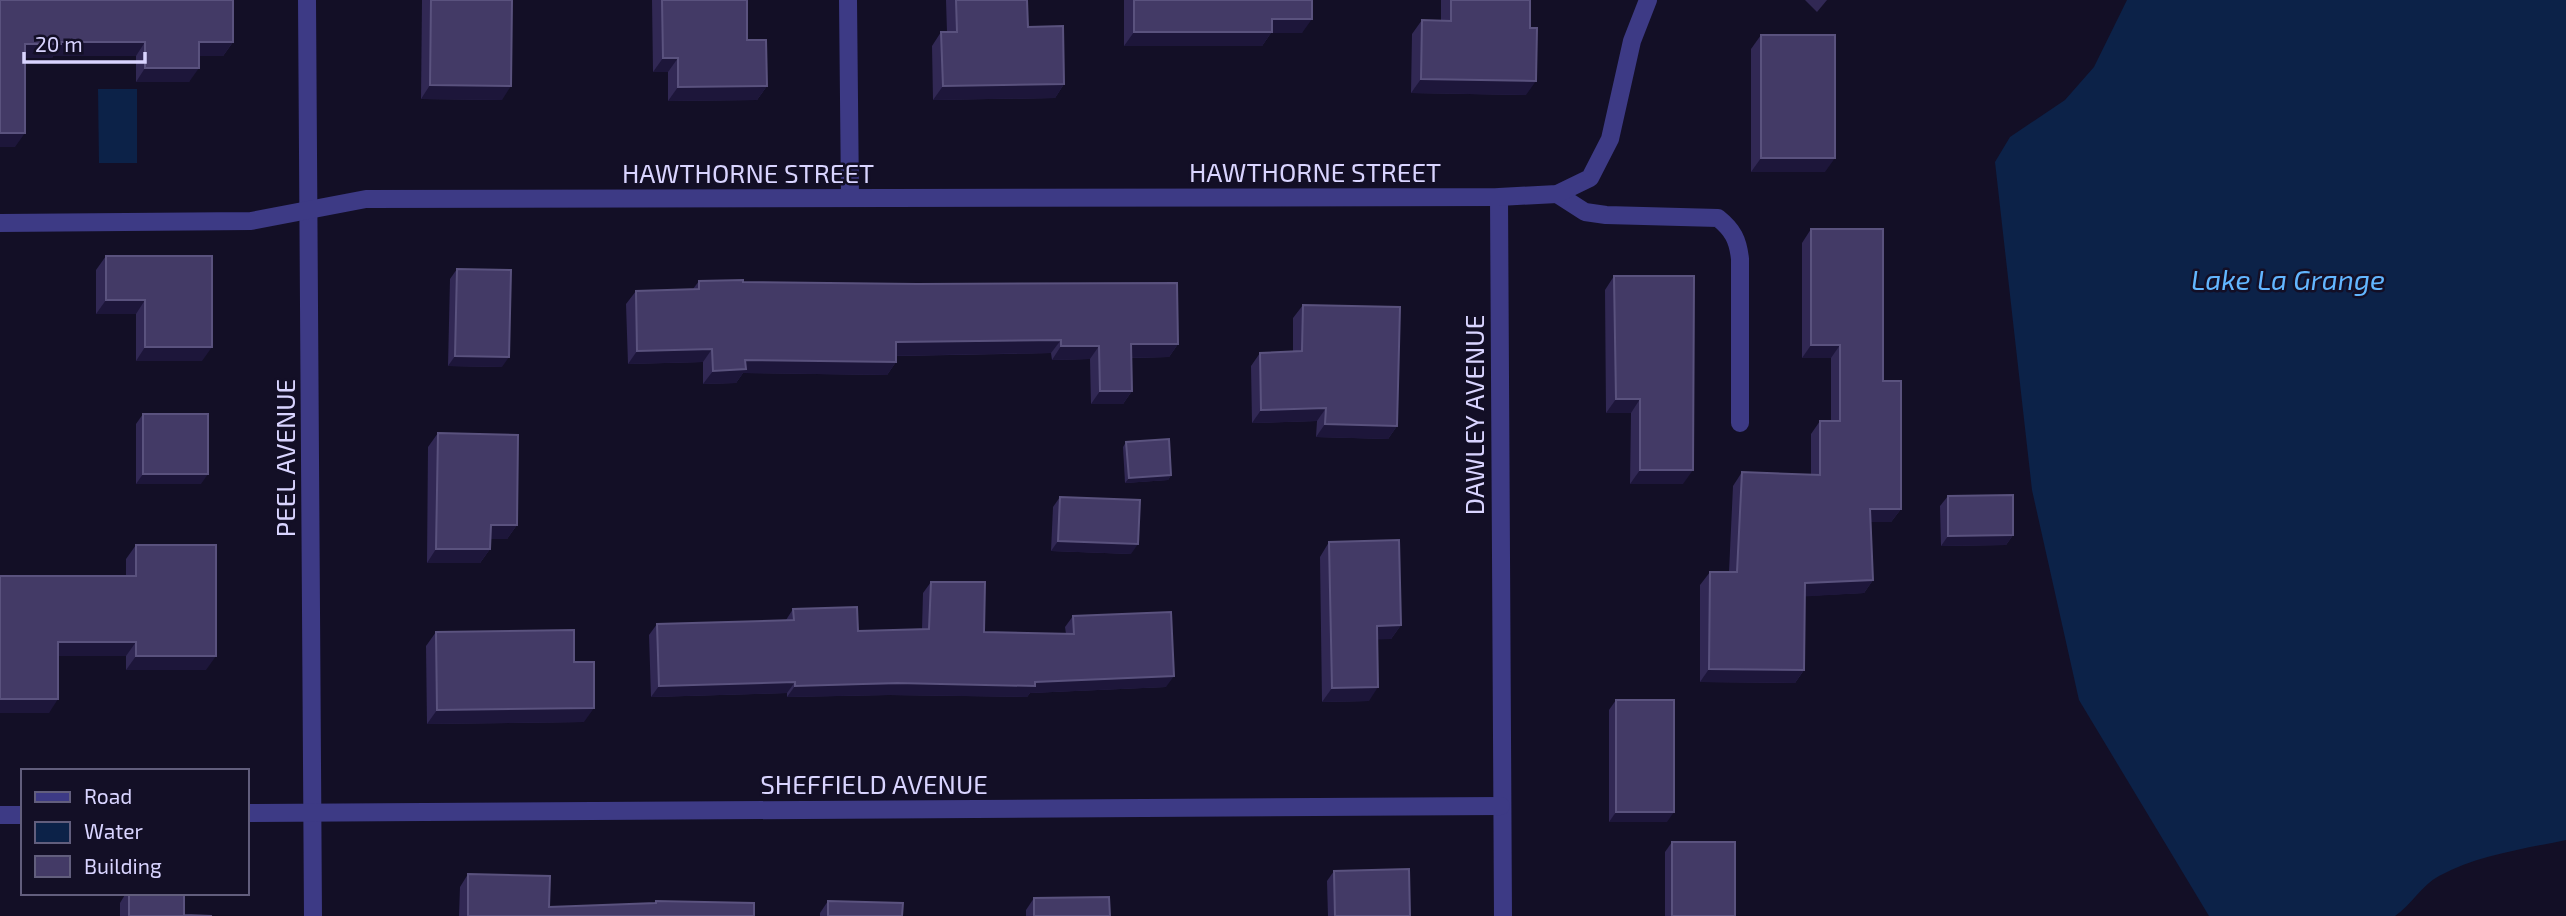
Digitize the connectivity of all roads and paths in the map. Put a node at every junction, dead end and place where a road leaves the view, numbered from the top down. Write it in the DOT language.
graph roads {
  1 [pos="307,0"];
  2 [pos="848,0"];
  3 [pos="1648,0"];
  4 [pos="1557,194"];
  5 [pos="1499,197"];
  6 [pos="850,198"];
  7 [pos="309,210"];
  8 [pos="0,223"];
  9 [pos="1740,423"];
  10 [pos="1501,806"];
  11 [pos="312,812"];
  12 [pos="248,813"];
  13 [pos="0,815"];
  14 [pos="21,815"];
  15 [pos="313,916"];
  16 [pos="1503,916"];
  1 -- 7 [label="street, PEEL AVENUE"];
  2 -- 6 [label="street"];
  3 -- 4 [label="street"];
  4 -- 5 [label="street"];
  4 -- 9 [label="street"];
  5 -- 6 [label="street, HAWTHORNE STREET"];
  5 -- 10 [label="street, DAWLEY AVENUE"];
  6 -- 7 [label="street, HAWTHORNE STREET"];
  7 -- 8 [label="street, HAWTHORNE STREET"];
  7 -- 11 [label="street, PEEL AVENUE"];
  10 -- 11 [label="street, SHEFFIELD AVENUE"];
  10 -- 16 [label="street, DAWLEY AVENUE"];
  11 -- 12 [label="street, SHEFFIELD AVENUE"];
  11 -- 15 [label="street, PEEL AVENUE"];
  13 -- 14 [label="street"];
}
